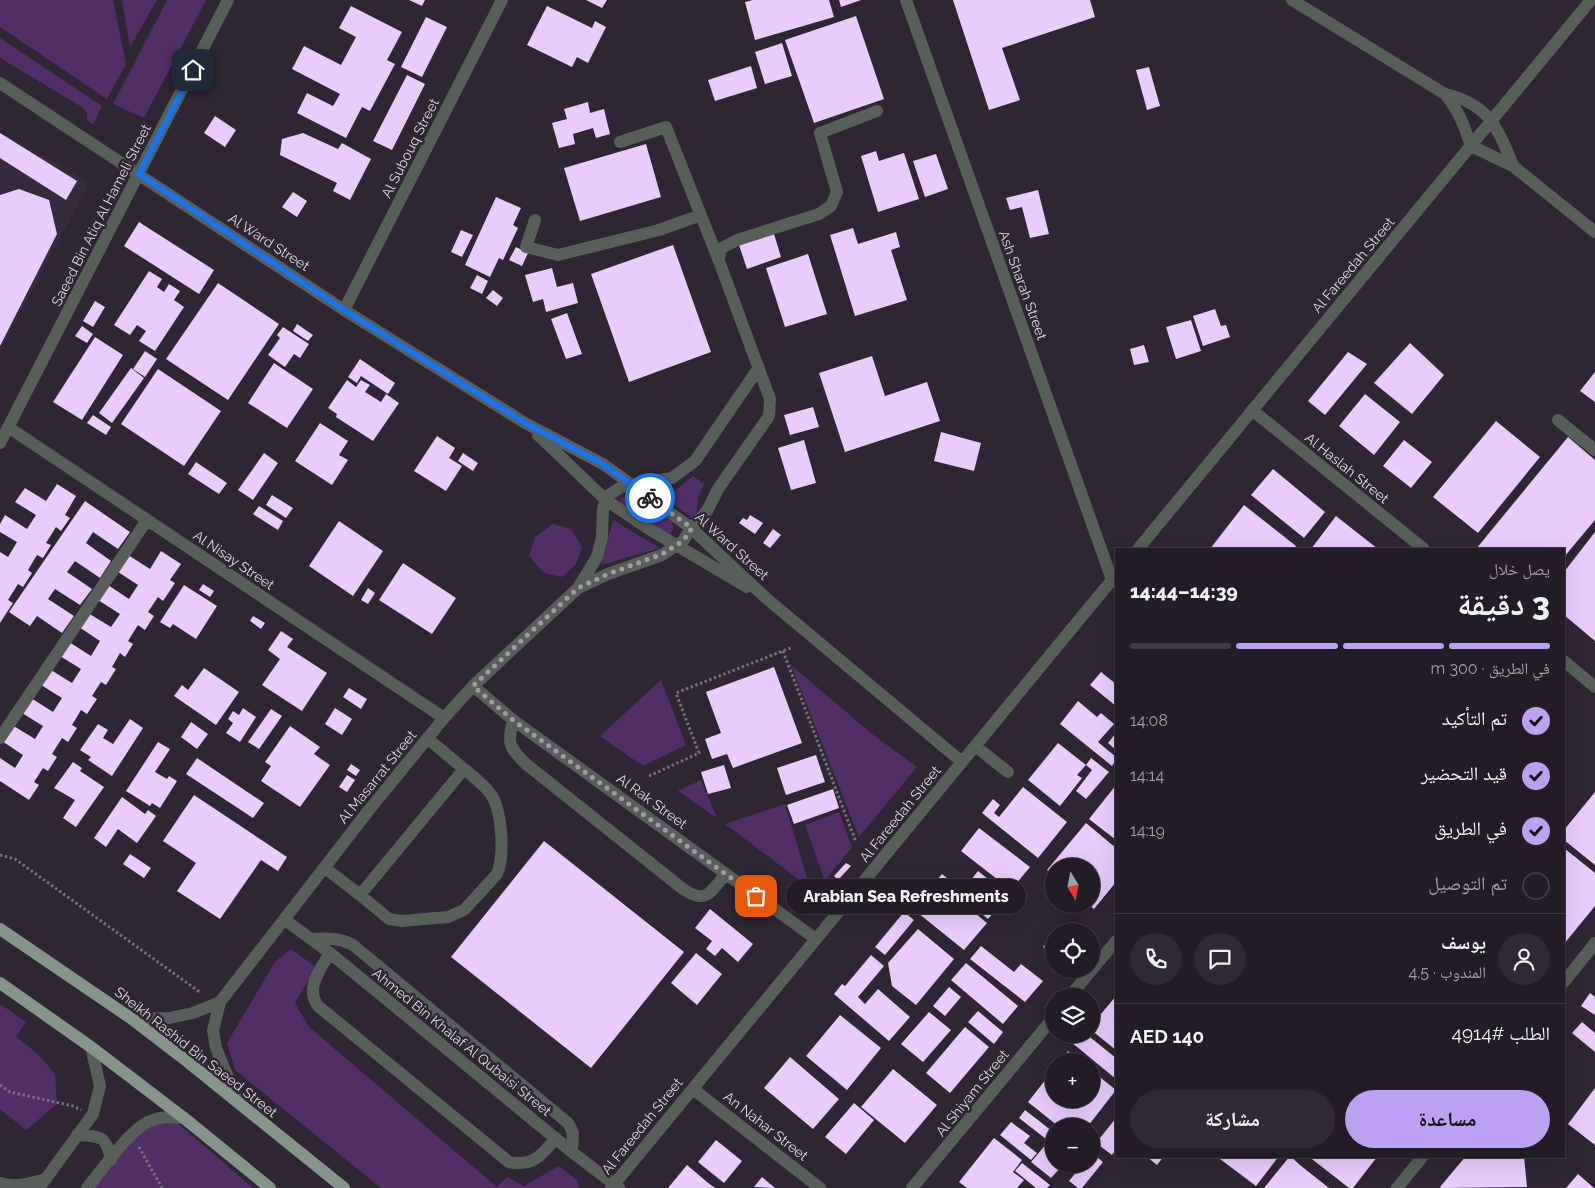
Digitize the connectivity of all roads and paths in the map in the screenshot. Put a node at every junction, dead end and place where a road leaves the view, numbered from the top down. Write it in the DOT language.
graph roads {
  1 [pos="228,0"];
  2 [pos="502,0"];
  3 [pos="906,0"];
  4 [pos="1292,0"];
  5 [pos="1591,0"];
  6 [pos="0,83"];
  7 [pos="1445,94"];
  8 [pos="877,111"];
  9 [pos="1492,121"];
  10 [pos="620,142"];
  11 [pos="1471,146"];
  12 [pos="1513,166"];
  13 [pos="139,174"];
  14 [pos="701,215"];
  15 [pos="535,220"];
  16 [pos="1595,232"];
  17 [pos="719,261"];
  18 [pos="344,310"];
  19 [pos="758,369"];
  20 [pos="1252,410"];
  21 [pos="1558,420"];
  22 [pos="525,423"];
  23 [pos="8,427"];
  24 [pos="0,443"];
  25 [pos="1595,450"];
  26 [pos="632,485"];
  27 [pos="606,500"];
  28 [pos="146,520"];
  29 [pos="692,528"];
  30 [pos="676,546"];
  31 [pos="1139,548"];
  32 [pos="1423,548"];
  33 [pos="1114,577"];
  34 [pos="578,588"];
  35 [pos="766,598"];
  36 [pos="793,647"];
  37 [pos="783,651"];
  38 [pos="1565,663"];
  39 [pos="473,686"];
  40 [pos="1595,687"];
  41 [pos="444,718"];
  42 [pos="513,720"];
  43 [pos="0,738"];
  44 [pos="427,738"];
  45 [pos="975,746"];
  46 [pos="962,762"];
  47 [pos="464,769"];
  48 [pos="1008,772"];
  49 [pos="649,776"];
  50 [pos="856,842"];
  51 [pos="0,855"];
  52 [pos="325,868"];
  53 [pos="726,874"];
  54 [pos="360,895"];
  55 [pos="285,920"];
  56 [pos="0,929"];
  57 [pos="312,940"];
  58 [pos="816,940"];
  59 [pos="1115,942"];
  60 [pos="1595,943"];
  61 [pos="330,953"];
  62 [pos="1565,981"];
  63 [pos="0,984"];
  64 [pos="1077,988"];
  65 [pos="201,993"];
  66 [pos="220,1002"];
  67 [pos="132,1019"];
  68 [pos="1045,1027"];
  69 [pos="91,1047"];
  70 [pos="0,1085"];
  71 [pos="693,1088"];
  72 [pos="238,1102"];
  73 [pos="84,1112"];
  74 [pos="184,1118"];
  75 [pos="76,1136"];
  76 [pos="556,1138"];
  77 [pos="138,1147"];
  78 [pos="572,1152"];
  79 [pos="1421,1158"];
  80 [pos="111,1160"];
  81 [pos="0,1183"];
  82 [pos="42,1184"];
  83 [pos="615,1187"];
  84 [pos="87,1188"];
  85 [pos="162,1188"];
  86 [pos="270,1188"];
  87 [pos="344,1188"];
  88 [pos="820,1188"];
  89 [pos="912,1188"];
  90 [pos="1397,1188"];
  1 -- 13 [label="street, Saeed Bin Atiq Al Hameli Street"];
  2 -- 18 [label="street, Al Subouq Street"];
  3 -- 33 [label="street, Ash Sharah Street"];
  4 -- 7 [label="street"];
  5 -- 9 [label="street, Al Fareedah Street"];
  6 -- 13 [label="street, Al Ward Street"];
  7 -- 9 [label="street"];
  7 -- 11 [label="street"];
  8 -- 17 [label="street"];
  9 -- 11 [label="street, Al Fareedah Street"];
  9 -- 12 [label="street"];
  10 -- 14 [label="street, Al Masarrat Street"];
  11 -- 12 [label="street"];
  11 -- 20 [label="street, Al Fareedah Street"];
  12 -- 16 [label="street"];
  13 -- 18 [label="street, Al Ward Street"];
  13 -- 23 [label="street, Saeed Bin Atiq Al Hameli Street"];
  14 -- 15 [label="street"];
  14 -- 17 [label="street, Al Masarrat Street"];
  17 -- 19 [label="street, Al Masarrat Street"];
  18 -- 22 [label="street, Al Ward Street"];
  19 -- 26 [label="street"];
  19 -- 29 [label="street, Al Masarrat Street"];
  20 -- 31 [label="street, Al Fareedah Street"];
  20 -- 32 [label="street, Al Haslah Street"];
  21 -- 25 [label="street"];
  22 -- 26 [label="street, Al Ward Street"];
  22 -- 27 [label="street, Al Ward Street"];
  23 -- 24 [label="street, Saeed Bin Atiq Al Hameli Street"];
  23 -- 28 [label="street, Al Nisay Street"];
  26 -- 27 [label="street"];
  26 -- 29 [label="street, Al Ward Street"];
  27 -- 30 [label="street, Al Ward Street"];
  27 -- 34 [label="street, Al Masarrat Street"];
  28 -- 41 [label="street, Al Nisay Street"];
  28 -- 43 [label="street"];
  29 -- 30 [label="street, Al Masarrat Street"];
  29 -- 35 [label="street, Al Ward Street"];
  30 -- 34 [label="street, Al Masarrat Street"];
  30 -- 35 [label="street, Al Ward Street"];
  33 -- 45 [label="street, Al Fareedah Street"];
  34 -- 39 [label="street, Al Masarrat Street"];
  35 -- 46 [label="street, Al Ward Street"];
  36 -- 37 [label="path"];
  37 -- 49 [label="path"];
  37 -- 50 [label="path"];
  38 -- 40 [label="street"];
  39 -- 41 [label="street, Al Masarrat Street"];
  39 -- 42 [label="street, Al Rak Street"];
  41 -- 44 [label="street, Al Masarrat Street"];
  42 -- 53 [label="street, Al Rak Street"];
  42 -- 53 [label="street"];
  44 -- 47 [label="street"];
  44 -- 52 [label="street, Al Masarrat Street"];
  45 -- 46 [label="street, Al Fareedah Street"];
  45 -- 48 [label="street"];
  46 -- 58 [label="street, Al Fareedah Street"];
  47 -- 54 [label="street"];
  47 -- 54 [label="street"];
  51 -- 65 [label="path"];
  52 -- 54 [label="street"];
  52 -- 55 [label="street, Al Masarrat Street"];
  53 -- 58 [label="street, Al Rak Street"];
  55 -- 57 [label="street, Ahmed Bin Khalaf Al Qubaisi Street"];
  55 -- 66 [label="street, Al Masarrat Street"];
  56 -- 67 [label="main road, Sheikh Rashid Bin Saeed Street"];
  57 -- 61 [label="street, Ahmed Bin Khalaf Al Qubaisi Street"];
  57 -- 78 [label="street"];
  58 -- 71 [label="street, Al Fareedah Street"];
  59 -- 64 [label="street"];
  60 -- 62 [label="street"];
  61 -- 76 [label="street, Ahmed Bin Khalaf Al Qubaisi Street"];
  61 -- 76 [label="street"];
  63 -- 69 [label="main road"];
  66 -- 67 [label="street, Al Masarrat Street"];
  66 -- 72 [label="street, Al Masarrat Street"];
  67 -- 72 [label="main road, Sheikh Rashid Bin Saeed Street"];
  68 -- 89 [label="street, Al Shiyam Street"];
  69 -- 74 [label="main road"];
  69 -- 75 [label="street"];
  70 -- 73 [label="path"];
  71 -- 83 [label="street, Al Fareedah Street"];
  71 -- 88 [label="street, An Nahar Street"];
  72 -- 87 [label="main road, Sheikh Rashid Bin Saeed Street"];
  74 -- 80 [label="street"];
  74 -- 86 [label="main road"];
  75 -- 80 [label="street"];
  75 -- 82 [label="street"];
  76 -- 78 [label="street, Ahmed Bin Khalaf Al Qubaisi Street"];
  77 -- 85 [label="path"];
  78 -- 83 [label="street, Ahmed Bin Khalaf Al Qubaisi Street"];
  79 -- 90 [label="street"];
  80 -- 84 [label="street"];
  81 -- 82 [label="street"];
}
